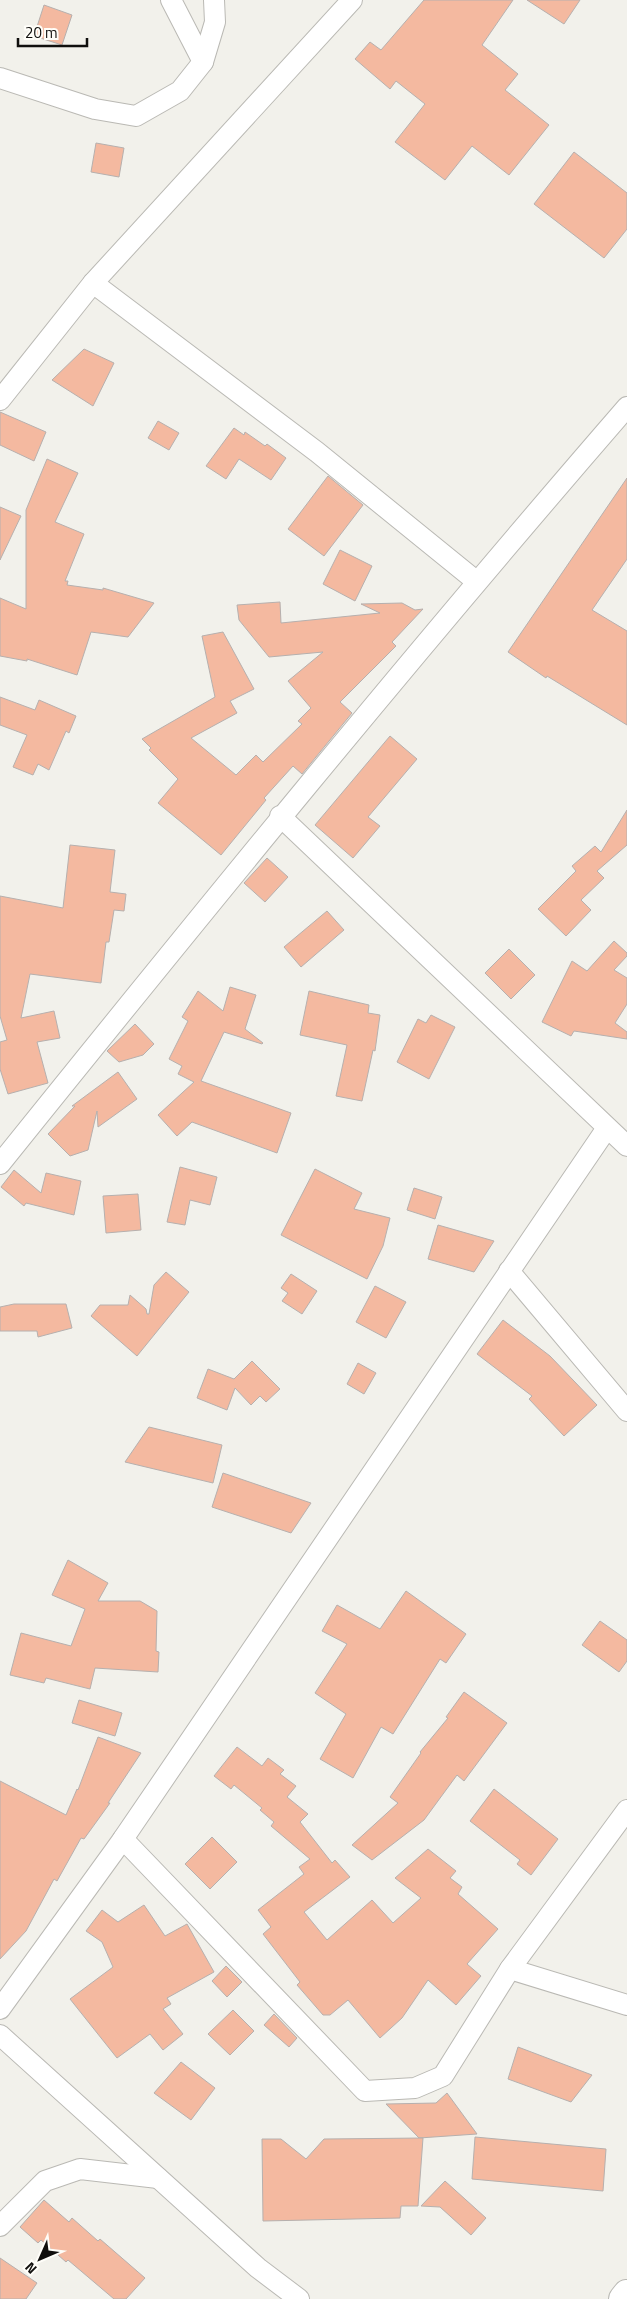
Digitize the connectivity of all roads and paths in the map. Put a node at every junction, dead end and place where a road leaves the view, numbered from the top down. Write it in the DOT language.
graph roads {
  1 [pos="170,0"];
  2 [pos="214,0"];
  3 [pos="352,0"];
  4 [pos="203,62"];
  5 [pos="0,78"];
  6 [pos="93,283"];
  7 [pos="0,400"];
  8 [pos="627,407"];
  9 [pos="476,581"];
  10 [pos="280,816"];
  11 [pos="607,1128"];
  12 [pos="627,1146"];
  13 [pos="0,1164"];
  14 [pos="509,1271"];
  15 [pos="627,1411"];
  16 [pos="627,1810"];
  17 [pos="122,1839"];
  18 [pos="510,1969"];
  19 [pos="627,2006"];
  20 [pos="0,2009"];
  21 [pos="0,2035"];
  22 [pos="158,2178"];
  23 [pos="0,2226"];
  24 [pos="627,2294"];
  25 [pos="299,2299"];
  26 [pos="623,2299"];
  1 -- 4 [label="street"];
  2 -- 4 [label="street"];
  3 -- 6 [label="street"];
  4 -- 5 [label="street"];
  6 -- 7 [label="street"];
  6 -- 9 [label="street"];
  8 -- 9 [label="street"];
  9 -- 10 [label="street"];
  10 -- 11 [label="street"];
  10 -- 13 [label="street"];
  11 -- 12 [label="street"];
  11 -- 14 [label="street"];
  14 -- 15 [label="street"];
  14 -- 17 [label="street"];
  16 -- 18 [label="street"];
  17 -- 18 [label="street"];
  17 -- 20 [label="street"];
  18 -- 19 [label="street"];
  21 -- 22 [label="street"];
  22 -- 23 [label="street"];
  22 -- 25 [label="street"];
  24 -- 26 [label="highway"];
}
